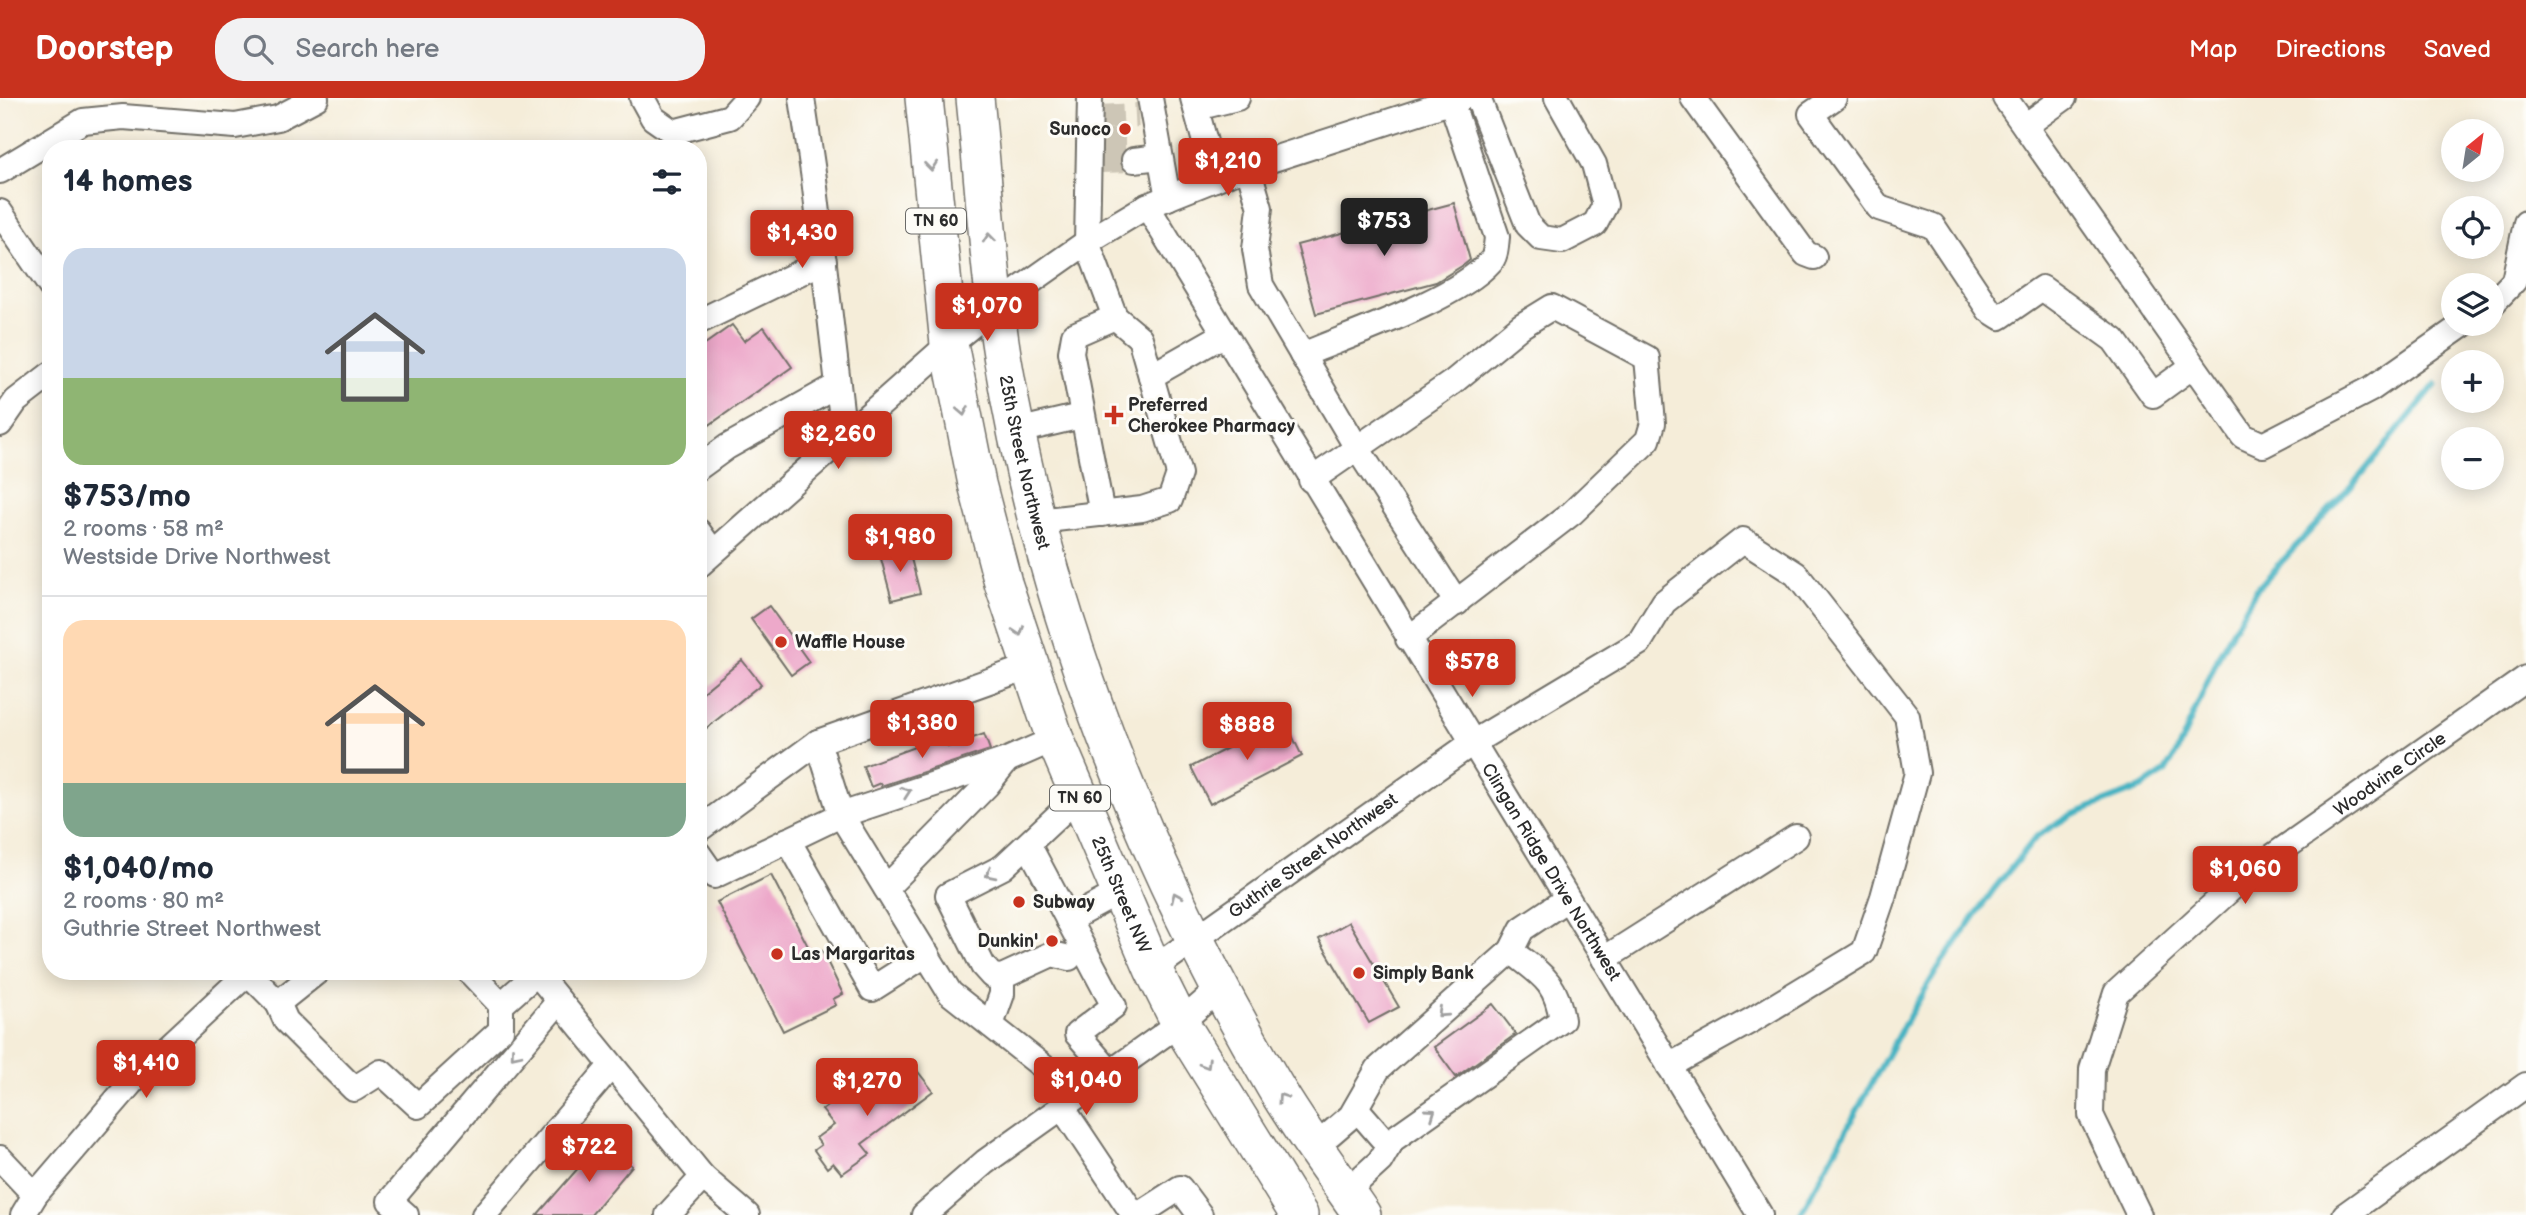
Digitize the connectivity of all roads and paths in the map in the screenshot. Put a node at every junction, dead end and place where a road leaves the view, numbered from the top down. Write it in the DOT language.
graph roads {
  1 [pos="316,98"];
  2 [pos="642,98"];
  3 [pos="747,98"];
  4 [pos="802,98"];
  5 [pos="924,98"];
  6 [pos="975,98"];
  7 [pos="1237,98"];
  8 [pos="1478,98"];
  9 [pos="1557,98"];
  10 [pos="1693,98"];
  11 [pos="1834,98"];
  12 [pos="2005,98"];
  13 [pos="2064,98"];
  14 [pos="1457,100"];
  15 [pos="1195,103"];
  16 [pos="1147,109"];
  17 [pos="2025,126"];
  18 [pos="1094,134"];
  19 [pos="51,140"];
  20 [pos="42,146"];
  21 [pos="1248,167"];
  22 [pos="0,171"];
  23 [pos="1215,179"];
  24 [pos="1157,202"];
  25 [pos="0,212"];
  26 [pos="2526,223"];
  27 [pos="1087,242"];
  28 [pos="1814,257"];
  29 [pos="824,261"];
  30 [pos="42,274"];
  31 [pos="2504,291"];
  32 [pos="996,306"];
  33 [pos="1115,317"];
  34 [pos="707,318"];
  35 [pos="1223,335"];
  36 [pos="2447,336"];
  37 [pos="949,344"];
  38 [pos="1302,355"];
  39 [pos="2193,366"];
  40 [pos="1151,376"];
  41 [pos="42,381"];
  42 [pos="838,385"];
  43 [pos="1081,416"];
  44 [pos="0,424"];
  45 [pos="1017,431"];
  46 [pos="844,436"];
  47 [pos="1357,448"];
  48 [pos="707,461"];
  49 [pos="1311,480"];
  50 [pos="1102,514"];
  51 [pos="1038,521"];
  52 [pos="707,558"];
  53 [pos="1457,603"];
  54 [pos="1408,639"];
  55 [pos="1031,666"];
  56 [pos="2526,678"];
  57 [pos="1055,739"];
  58 [pos="818,742"];
  59 [pos="1472,743"];
  60 [pos="1007,760"];
  61 [pos="1079,796"];
  62 [pos="841,815"];
  63 [pos="707,823"];
  64 [pos="1796,836"];
  65 [pos="788,840"];
  66 [pos="1028,845"];
  67 [pos="707,866"];
  68 [pos="886,888"];
  69 [pos="1120,892"];
  70 [pos="1567,899"];
  71 [pos="1068,920"];
  72 [pos="1195,939"];
  73 [pos="1511,951"];
  74 [pos="927,954"];
  75 [pos="1077,954"];
  76 [pos="1604,959"];
  77 [pos="1153,969"];
  78 [pos="234,980"];
  79 [pos="244,980"];
  80 [pos="306,980"];
  81 [pos="477,980"];
  82 [pos="528,980"];
  83 [pos="542,980"];
  84 [pos="1002,986"];
  85 [pos="1221,987"];
  86 [pos="559,1001"];
  87 [pos="278,1003"];
  88 [pos="501,1005"];
  89 [pos="1180,1023"];
  90 [pos="991,1025"];
  91 [pos="611,1066"];
  92 [pos="1669,1066"];
  93 [pos="1111,1072"];
  94 [pos="2526,1085"];
  95 [pos="1070,1101"];
  96 [pos="1356,1108"];
  97 [pos="1315,1146"];
  98 [pos="1389,1146"];
  99 [pos="0,1158"];
  100 [pos="703,1177"];
  101 [pos="1354,1203"];
  102 [pos="29,1205"];
  103 [pos="1198,1214"];
  104 [pos="406,1215"];
  105 [pos="484,1215"];
  106 [pos="668,1215"];
  107 [pos="747,1215"];
  108 [pos="924,1215"];
  109 [pos="1136,1215"];
  110 [pos="1300,1215"];
  111 [pos="1760,1215"];
  112 [pos="2139,1215"];
  113 [pos="2345,1215"];
  1 -- 19 [label="street"];
  2 -- 3 [label="street"];
  4 -- 29 [label="street"];
  5 -- 37 [label="highway, TN 60, one-way"];
  32 -- 6 [label="highway, 25th Street Northwest / TN 60, one-way"];
  7 -- 15 [label="street"];
  8 -- 9 [label="street"];
  10 -- 28 [label="street"];
  11 -- 39 [label="street"];
  12 -- 17 [label="street"];
  13 -- 17 [label="street"];
  14 -- 21 [label="street"];
  14 -- 38 [label="street"];
  15 -- 23 [label="street"];
  16 -- 24 [label="street, Clingan Ridge Drive Northwest"];
  17 -- 39 [label="street"];
  18 -- 27 [label="street"];
  20 -- 22 [label="street"];
  21 -- 23 [label="street"];
  21 -- 38 [label="street"];
  23 -- 24 [label="street"];
  24 -- 27 [label="street"];
  24 -- 35 [label="street, Clingan Ridge Drive Northwest"];
  25 -- 30 [label="street"];
  26 -- 31 [label="street"];
  27 -- 32 [label="street"];
  27 -- 33 [label="street"];
  29 -- 34 [label="street"];
  29 -- 42 [label="street"];
  32 -- 37 [label="street"];
  32 -- 45 [label="highway, 25th Street Northwest / TN 60"];
  33 -- 40 [label="street"];
  33 -- 43 [label="street"];
  35 -- 40 [label="street"];
  35 -- 49 [label="street, Clingan Ridge Drive Northwest"];
  36 -- 39 [label="street"];
  37 -- 46 [label="street"];
  37 -- 55 [label="highway, 25th Street NW / TN 60, one-way"];
  38 -- 47 [label="street"];
  40 -- 50 [label="street"];
  41 -- 44 [label="street"];
  42 -- 46 [label="street"];
  42 -- 48 [label="street"];
  43 -- 45 [label="street"];
  43 -- 50 [label="street"];
  45 -- 51 [label="highway, 25th Street Northwest / TN 60"];
  46 -- 52 [label="street"];
  47 -- 49 [label="street"];
  47 -- 53 [label="street"];
  47 -- 53 [label="street"];
  49 -- 54 [label="street, Clingan Ridge Drive Northwest"];
  50 -- 51 [label="street"];
  72 -- 51 [label="highway, 25th Street Northwest / TN 60, one-way"];
  53 -- 54 [label="street"];
  54 -- 59 [label="street, Clingan Ridge Drive Northwest"];
  55 -- 57 [label="highway, 25th Street NW / TN 60"];
  55 -- 58 [label="street"];
  56 -- 112 [label="street, Woodvine Circle"];
  57 -- 60 [label="street"];
  57 -- 61 [label="highway, 25th Street NW / TN 60"];
  58 -- 62 [label="street"];
  58 -- 63 [label="street"];
  59 -- 70 [label="street, Clingan Ridge Drive Northwest"];
  59 -- 72 [label="street, Guthrie Street Northwest"];
  59 -- 92 [label="street, Guthrie Street Northwest"];
  62 -- 60 [label="street, one-way"];
  60 -- 68 [label="street"];
  61 -- 66 [label="street"];
  61 -- 69 [label="highway, 25th Street NW / TN 60"];
  62 -- 65 [label="street"];
  62 -- 68 [label="street"];
  64 -- 76 [label="street"];
  65 -- 67 [label="street"];
  65 -- 74 [label="street"];
  66 -- 71 [label="street"];
  66 -- 84 [label="street, one-way"];
  68 -- 74 [label="street"];
  69 -- 71 [label="street"];
  69 -- 77 [label="highway, 25th Street NW / TN 60"];
  70 -- 73 [label="street"];
  70 -- 76 [label="street, Clingan Ridge Drive Northwest"];
  71 -- 75 [label="street"];
  72 -- 77 [label="street, Guthrie Street Northwest"];
  72 -- 85 [label="highway, TN 60"];
  73 -- 96 [label="street, one-way"];
  98 -- 73 [label="street, one-way"];
  74 -- 90 [label="street"];
  75 -- 84 [label="street"];
  75 -- 93 [label="street"];
  76 -- 92 [label="street, Clingan Ridge Drive Northwest"];
  77 -- 89 [label="highway, 25th Street NW / TN 60"];
  78 -- 102 [label="street"];
  79 -- 87 [label="street"];
  80 -- 87 [label="street"];
  81 -- 88 [label="street"];
  82 -- 88 [label="street"];
  83 -- 86 [label="street"];
  84 -- 90 [label="street"];
  85 -- 89 [label="street"];
  97 -- 85 [label="highway, TN 60, one-way"];
  86 -- 91 [label="street"];
  86 -- 104 [label="street, one-way"];
  87 -- 88 [label="street"];
  89 -- 93 [label="street"];
  89 -- 110 [label="highway, 25th Street NW / TN 60, one-way"];
  90 -- 95 [label="street"];
  91 -- 100 [label="street"];
  91 -- 105 [label="street"];
  92 -- 111 [label="street, Clingan Ridge Drive Northwest"];
  93 -- 95 [label="street"];
  94 -- 113 [label="street"];
  95 -- 108 [label="street"];
  95 -- 109 [label="street"];
  96 -- 97 [label="street"];
  96 -- 98 [label="street"];
  97 -- 101 [label="highway, TN 60"];
  98 -- 101 [label="street"];
  99 -- 102 [label="street"];
  100 -- 106 [label="street"];
  100 -- 107 [label="street"];
  103 -- 109 [label="street"];
}
